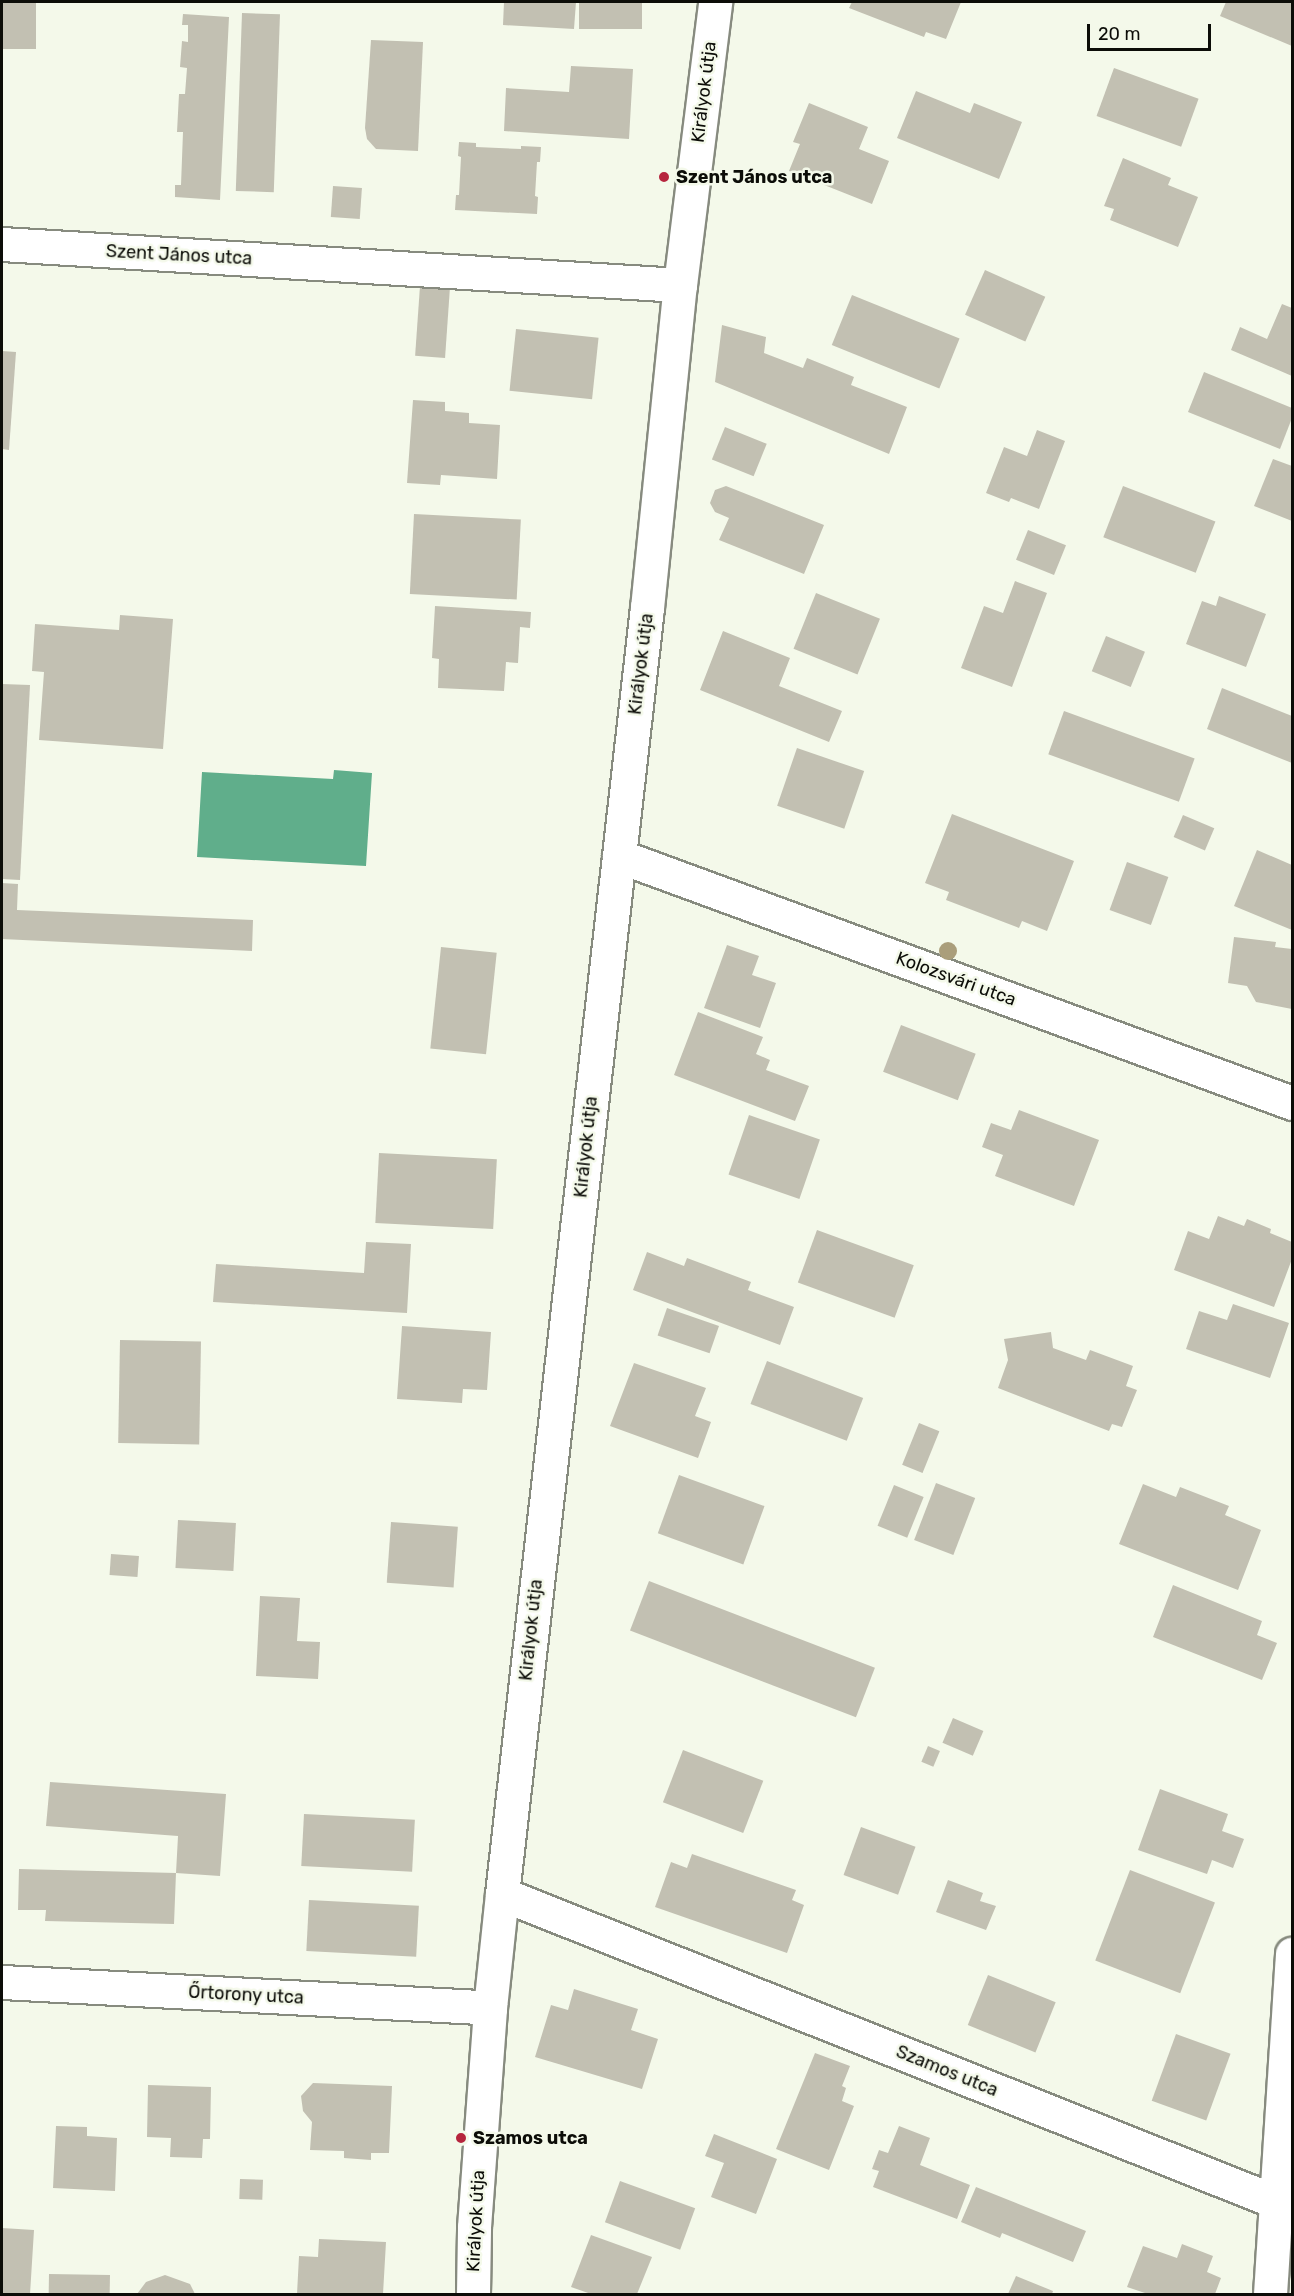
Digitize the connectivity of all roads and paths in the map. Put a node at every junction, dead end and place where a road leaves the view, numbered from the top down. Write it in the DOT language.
graph roads {
  1 [pos="715,2"];
  2 [pos="2,244"];
  3 [pos="680,285"];
  4 [pos="619,856"];
  5 [pos="1293,1103"];
  6 [pos="502,1894"];
  7 [pos="1293,1954"];
  8 [pos="2,1982"];
  9 [pos="490,2008"];
  10 [pos="1284,2204"];
  11 [pos="473,2295"];
  12 [pos="1270,2295"];
  1 -- 3 [label="street, Királyok útja"];
  2 -- 3 [label="street, Szent János utca"];
  3 -- 4 [label="street, Királyok útja"];
  4 -- 5 [label="street, Kolozsvári utca"];
  4 -- 6 [label="street, Királyok útja"];
  6 -- 9 [label="street, Királyok útja"];
  6 -- 10 [label="street, Szamos utca"];
  7 -- 10 [label="street"];
  8 -- 9 [label="street, Őrtorony utca"];
  9 -- 11 [label="street, Királyok útja"];
  10 -- 12 [label="street"];
}
